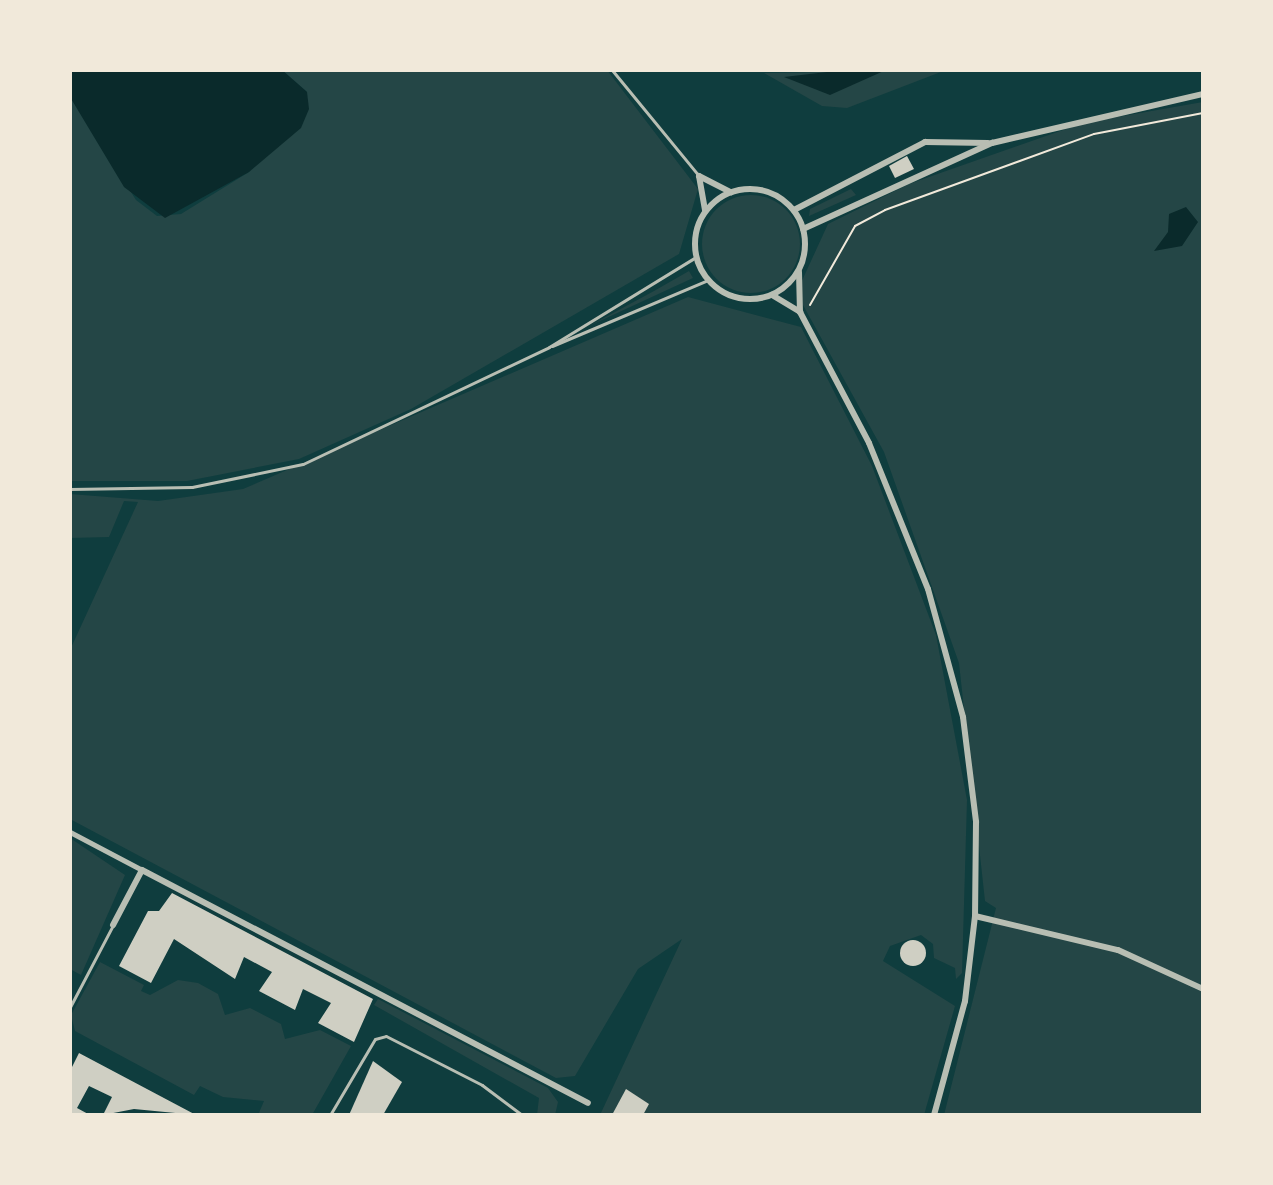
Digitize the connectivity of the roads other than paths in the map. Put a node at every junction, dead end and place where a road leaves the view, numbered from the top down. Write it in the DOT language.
graph roads {
  1 [pos="612,70"];
  2 [pos="1203,94"];
  3 [pos="992,143"];
  4 [pos="699,176"];
  5 [pos="731,192"];
  6 [pos="705,210"];
  7 [pos="794,210"];
  8 [pos="803,229"];
  9 [pos="696,257"];
  10 [pos="799,271"];
  11 [pos="708,280"];
  12 [pos="772,295"];
  13 [pos="801,314"];
  14 [pos="549,347"];
  15 [pos="70,489"];
  16 [pos="70,832"];
  17 [pos="142,870"];
  18 [pos="975,916"];
  19 [pos="113,925"];
  20 [pos="1203,989"];
  21 [pos="70,1007"];
  22 [pos="588,1103"];
  23 [pos="330,1115"];
  24 [pos="522,1115"];
  25 [pos="934,1115"];
  1 -- 4 [label="lane"];
  2 -- 3 [label="street"];
  3 -- 7 [label="street"];
  3 -- 8 [label="street"];
  4 -- 5 [label="street"];
  4 -- 6 [label="street"];
  5 -- 6 [label="street"];
  5 -- 7 [label="street"];
  6 -- 9 [label="street"];
  7 -- 8 [label="street"];
  8 -- 10 [label="street"];
  9 -- 11 [label="street"];
  9 -- 14 [label="lane"];
  10 -- 12 [label="street"];
  10 -- 13 [label="street"];
  11 -- 12 [label="street"];
  11 -- 14 [label="lane"];
  12 -- 13 [label="street"];
  13 -- 18 [label="street"];
  14 -- 15 [label="lane"];
  16 -- 17 [label="street"];
  17 -- 19 [label="street"];
  17 -- 22 [label="street"];
  18 -- 20 [label="street"];
  18 -- 25 [label="street"];
  19 -- 21 [label="lane"];
  23 -- 24 [label="lane"];
}
